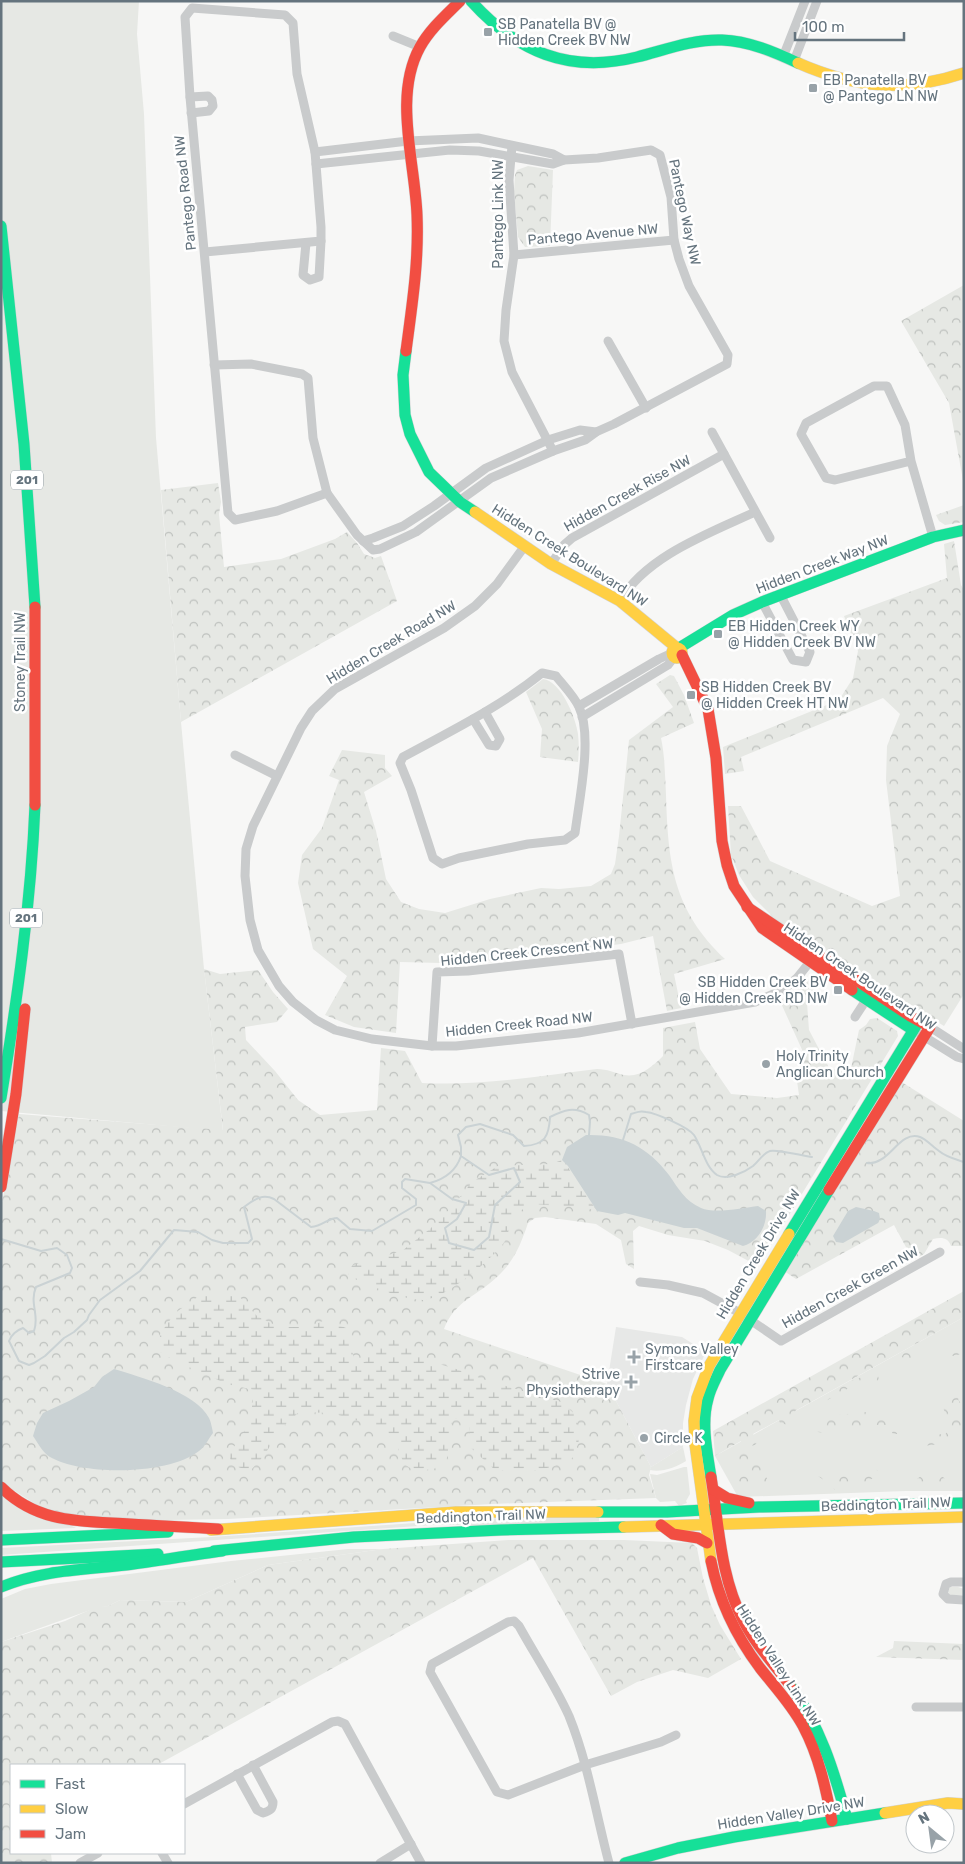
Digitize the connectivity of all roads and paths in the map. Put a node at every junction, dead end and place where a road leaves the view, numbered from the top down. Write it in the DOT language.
graph roads {
  1 [pos="460,1"];
  2 [pos="471,1"];
  3 [pos="805,1"];
  4 [pos="817,1"];
  5 [pos="393,36"];
  6 [pos="420,47"];
  7 [pos="788,59"];
  8 [pos="964,73"];
  9 [pos="190,97"];
  10 [pos="191,113"];
  11 [pos="408,141"];
  12 [pos="512,146"];
  13 [pos="409,154"];
  14 [pos="510,157"];
  15 [pos="315,158"];
  16 [pos="564,160"];
  17 [pos="1,226"];
  18 [pos="674,240"];
  19 [pos="321,241"];
  20 [pos="306,242"];
  21 [pos="205,252"];
  22 [pos="514,255"];
  23 [pos="608,341"];
  24 [pos="214,365"];
  25 [pos="646,408"];
  26 [pos="596,432"];
  27 [pos="712,432"];
  28 [pos="548,440"];
  29 [pos="553,451"];
  30 [pos="724,454"];
  31 [pos="911,461"];
  32 [pos="327,493"];
  33 [pos="456,498"];
  34 [pos="756,512"];
  35 [pos="964,530"];
  36 [pos="933,537"];
  37 [pos="770,538"];
  38 [pos="524,547"];
  39 [pos="551,564"];
  40 [pos="781,596"];
  41 [pos="620,602"];
  42 [pos="762,602"];
  43 [pos="677,653"];
  44 [pos="579,706"];
  45 [pos="485,712"];
  46 [pos="582,717"];
  47 [pos="473,719"];
  48 [pos="235,754"];
  49 [pos="277,776"];
  50 [pos="33,838"];
  51 [pos="813,958"];
  52 [pos="870,994"];
  53 [pos="855,1017"];
  54 [pos="632,1024"];
  55 [pos="921,1029"];
  56 [pos="432,1046"];
  57 [pos="964,1049"];
  58 [pos="964,1059"];
  59 [pos="1,1098"];
  60 [pos="1,1187"];
  61 [pos="784,1241"];
  62 [pos="795,1246"];
  63 [pos="940,1252"];
  64 [pos="640,1282"];
  65 [pos="740,1313"];
  66 [pos="750,1320"];
  67 [pos="705,1388"];
  68 [pos="1,1487"];
  69 [pos="714,1490"];
  70 [pos="964,1503"];
  71 [pos="759,1507"];
  72 [pos="704,1510"];
  73 [pos="716,1510"];
  74 [pos="964,1517"];
  75 [pos="706,1524"];
  76 [pos="718,1524"];
  77 [pos="661,1526"];
  78 [pos="218,1529"];
  79 [pos="1,1540"];
  80 [pos="707,1543"];
  81 [pos="222,1551"];
  82 [pos="1,1562"];
  83 [pos="964,1582"];
  84 [pos="1,1587"];
  85 [pos="964,1600"];
  86 [pos="916,1707"];
  87 [pos="964,1707"];
  88 [pos="676,1735"];
  89 [pos="253,1765"];
  90 [pos="585,1765"];
  91 [pos="237,1774"];
  92 [pos="185,1803"];
  93 [pos="964,1804"];
  94 [pos="846,1819"];
  95 [pos="832,1821"];
  96 [pos="411,1844"];
  97 [pos="96,1854"];
  98 [pos="80,1863"];
  99 [pos="380,1863"];
  100 [pos="422,1863"];
  101 [pos="609,1863"];
  102 [pos="625,1863"];
  1 -- 6 [label="main road, Hidden Creek Boulevard NW"];
  2 -- 7 [label="main road"];
  3 -- 7 [label="street"];
  4 -- 7 [label="street"];
  5 -- 6 [label="street"];
  6 -- 11 [label="main road, Hidden Creek Boulevard NW"];
  7 -- 8 [label="main road"];
  9 -- 10 [label="street, Pantego Road NW"];
  9 -- 10 [label="street"];
  9 -- 15 [label="street, Pantego Road NW"];
  10 -- 21 [label="street, Pantego Road NW"];
  11 -- 12 [label="street, Pantego Way NW"];
  11 -- 13 [label="main road, Hidden Creek Boulevard NW"];
  11 -- 15 [label="street, Pantego Way NW"];
  12 -- 14 [label="street, Pantego Link NW"];
  12 -- 16 [label="street, Pantego Way NW"];
  13 -- 14 [label="street, Pantego Way NW"];
  13 -- 15 [label="street, Pantego Way NW"];
  13 -- 33 [label="main road, Hidden Creek Boulevard NW"];
  14 -- 16 [label="street, Pantego Way NW"];
  14 -- 22 [label="street, Pantego Link NW"];
  15 -- 19 [label="street"];
  16 -- 18 [label="street, Pantego Way NW"];
  17 -- 50 [label="main road, Stoney Trail NW / 201"];
  18 -- 22 [label="street, Pantego Avenue NW"];
  18 -- 25 [label="street, Pantego Way NW"];
  19 -- 20 [label="street"];
  19 -- 20 [label="street"];
  20 -- 21 [label="street"];
  21 -- 24 [label="street, Pantego Road NW"];
  22 -- 28 [label="street, Pantego Link NW"];
  23 -- 25 [label="street"];
  24 -- 32 [label="street"];
  24 -- 32 [label="street, Pantego Road NW"];
  25 -- 26 [label="street, Pantego Way NW"];
  26 -- 28 [label="street, Pantego Way NW"];
  26 -- 29 [label="street, Pantego Way NW"];
  27 -- 30 [label="street"];
  28 -- 29 [label="street, Pantego Link NW"];
  28 -- 33 [label="street, Pantego Way NW"];
  29 -- 33 [label="street, Pantego Way NW"];
  30 -- 34 [label="street"];
  30 -- 39 [label="street, Hidden Creek Rise NW"];
  31 -- 31 [label="street"];
  31 -- 36 [label="street"];
  32 -- 33 [label="street"];
  33 -- 38 [label="main road, Hidden Creek Boulevard NW"];
  34 -- 37 [label="street"];
  34 -- 41 [label="street"];
  35 -- 36 [label="main road, Hidden Creek Way NW"];
  36 -- 40 [label="main road, Hidden Creek Way NW"];
  38 -- 39 [label="main road, Hidden Creek Boulevard NW"];
  38 -- 49 [label="street, Hidden Creek Road NW"];
  39 -- 41 [label="main road, Hidden Creek Boulevard NW"];
  40 -- 42 [label="main road, Hidden Creek Way NW"];
  40 -- 42 [label="street"];
  41 -- 43 [label="main road, Hidden Creek Boulevard NW"];
  42 -- 43 [label="main road, Hidden Creek Way NW"];
  43 -- 44 [label="street, Hidden Creek Way NW"];
  43 -- 46 [label="street, Hidden Creek Way NW"];
  43 -- 51 [label="main road, Hidden Creek Boulevard NW"];
  44 -- 45 [label="street"];
  44 -- 46 [label="street"];
  45 -- 47 [label="street"];
  45 -- 47 [label="street"];
  46 -- 47 [label="street"];
  48 -- 49 [label="street"];
  49 -- 56 [label="street, Hidden Creek Road NW"];
  50 -- 59 [label="main road, Stoney Trail NW / 201"];
  50 -- 60 [label="main road"];
  51 -- 52 [label="main road, Hidden Creek Boulevard NW"];
  51 -- 54 [label="street, Hidden Creek Road NW"];
  52 -- 53 [label="street"];
  52 -- 55 [label="main road, Hidden Creek Boulevard NW"];
  54 -- 56 [label="street, Hidden Creek Road NW"];
  54 -- 56 [label="street, Hidden Creek Crescent NW"];
  55 -- 57 [label="street, Hidden Creek Boulevard NW"];
  55 -- 58 [label="street, Hidden Creek Boulevard NW"];
  55 -- 61 [label="main road, Hidden Creek Drive NW"];
  55 -- 62 [label="main road, Hidden Creek Drive NW"];
  61 -- 62 [label="main road"];
  61 -- 65 [label="main road, Hidden Creek Drive NW"];
  62 -- 66 [label="main road, Hidden Creek Drive NW"];
  63 -- 66 [label="street, Hidden Creek Green NW"];
  64 -- 65 [label="street"];
  65 -- 66 [label="street"];
  65 -- 67 [label="main road, Hidden Creek Drive NW"];
  66 -- 67 [label="main road, Hidden Creek Drive NW"];
  67 -- 69 [label="main road, Hidden Creek Drive NW"];
  67 -- 72 [label="main road, Hidden Creek Drive NW"];
  68 -- 78 [label="main road"];
  69 -- 71 [label="main road"];
  69 -- 73 [label="main road, Hidden Creek Drive NW"];
  70 -- 71 [label="main road, Beddington Trail NW"];
  71 -- 73 [label="main road, Beddington Trail NW"];
  72 -- 73 [label="main road, Beddington Trail NW"];
  72 -- 75 [label="main road, Hidden Creek Drive NW"];
  72 -- 78 [label="main road, Beddington Trail NW"];
  73 -- 76 [label="main road, Hidden Valley Link NW"];
  74 -- 76 [label="main road, Beddington Trail NW"];
  75 -- 76 [label="main road, Beddington Trail NW"];
  75 -- 77 [label="main road, Beddington Trail NW"];
  75 -- 80 [label="main road, Hidden Valley Link NW"];
  76 -- 94 [label="main road, Hidden Valley Link NW"];
  77 -- 80 [label="main road"];
  77 -- 81 [label="main road, Beddington Trail NW"];
  78 -- 79 [label="main road, Beddington Trail NW"];
  80 -- 95 [label="main road, Hidden Valley Link NW"];
  81 -- 82 [label="main road, Beddington Trail NW"];
  81 -- 84 [label="main road"];
  83 -- 85 [label="street"];
  86 -- 87 [label="street"];
  88 -- 90 [label="street"];
  89 -- 91 [label="street"];
  89 -- 91 [label="street"];
  89 -- 96 [label="street"];
  90 -- 90 [label="street"];
  90 -- 101 [label="street"];
  91 -- 92 [label="street"];
  93 -- 94 [label="main road, Hidden Valley Drive NW"];
  94 -- 95 [label="main road, Hidden Valley Drive NW"];
  95 -- 102 [label="main road, Hidden Valley Drive NW"];
  96 -- 99 [label="street"];
  96 -- 100 [label="street"];
  97 -- 98 [label="street"];
}
